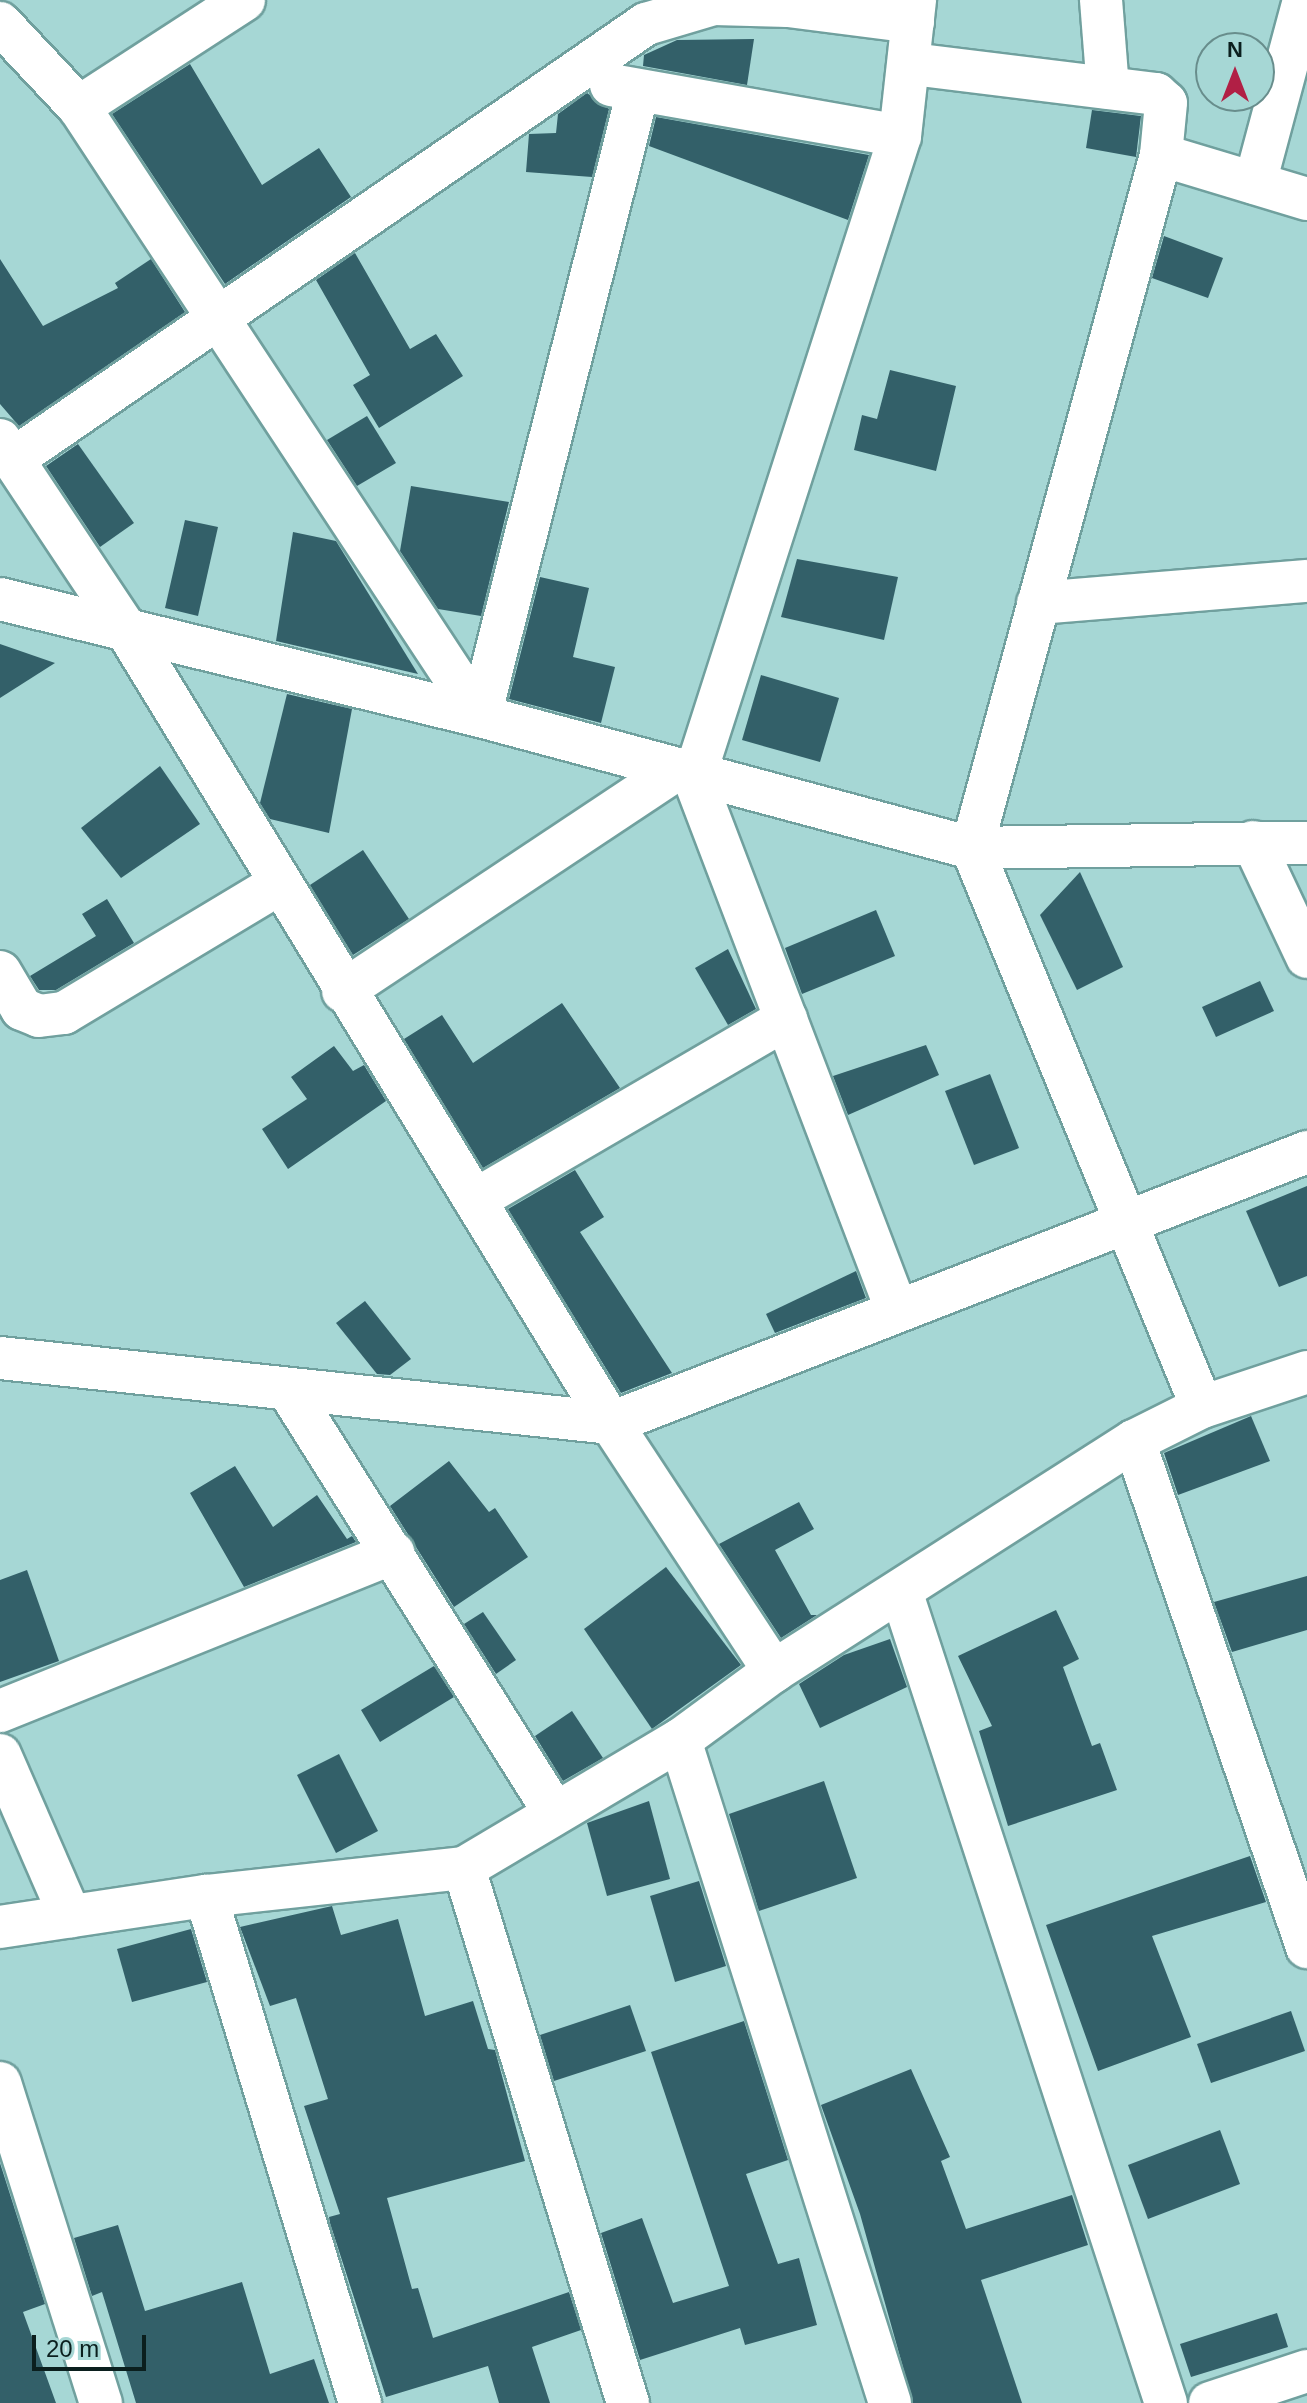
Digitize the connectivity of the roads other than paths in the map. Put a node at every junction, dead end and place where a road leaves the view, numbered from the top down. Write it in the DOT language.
graph roads {
  1 [pos="244,0"];
  2 [pos="1101,0"];
  3 [pos="1304,0"];
  4 [pos="914,11"];
  5 [pos="0,23"];
  6 [pos="912,64"];
  7 [pos="571,75"];
  8 [pos="1108,88"];
  9 [pos="638,91"];
  10 [pos="79,107"];
  11 [pos="900,136"];
  12 [pos="1161,155"];
  13 [pos="1255,183"];
  14 [pos="1307,199"];
  15 [pos="218,318"];
  16 [pos="7,449"];
  17 [pos="1307,581"];
  18 [pos="0,599"];
  19 [pos="1038,603"];
  20 [pos="127,631"];
  21 [pos="480,716"];
  22 [pos="685,774"];
  23 [pos="1253,842"];
  24 [pos="1307,843"];
  25 [pos="972,848"];
  26 [pos="280,883"];
  27 [pos="1307,957"];
  28 [pos="0,972"];
  29 [pos="343,991"];
  30 [pos="786,1019"];
  31 [pos="1307,1152"];
  32 [pos="475,1200"];
  33 [pos="1128,1222"];
  34 [pos="897,1311"];
  35 [pos="0,1358"];
  36 [pos="1307,1372"];
  37 [pos="291,1394"];
  38 [pos="1202,1407"];
  39 [pos="611,1423"];
  40 [pos="1134,1441"];
  41 [pos="394,1553"];
  42 [pos="901,1591"];
  43 [pos="774,1671"];
  44 [pos="0,1711"];
  45 [pos="680,1740"];
  46 [pos="0,1755"];
  47 [pos="555,1813"];
  48 [pos="464,1868"];
  49 [pos="206,1896"];
  50 [pos="70,1916"];
  51 [pos="0,1927"];
  52 [pos="1307,1947"];
  53 [pos="0,2083"];
  54 [pos="1307,2371"];
  55 [pos="101,2403"];
  56 [pos="360,2403"];
  57 [pos="628,2403"];
  58 [pos="890,2403"];
  59 [pos="1166,2403"];
  60 [pos="1210,2403"];
  1 -- 10 [label="street"];
  2 -- 8 [label="street"];
  3 -- 13 [label="street"];
  4 -- 6 [label="street"];
  4 -- 7 [label="street"];
  5 -- 10 [label="street"];
  6 -- 8 [label="street"];
  6 -- 11 [label="street"];
  7 -- 9 [label="street"];
  7 -- 15 [label="street"];
  8 -- 12 [label="street"];
  9 -- 11 [label="street"];
  9 -- 21 [label="street"];
  10 -- 15 [label="street"];
  11 -- 22 [label="street"];
  12 -- 13 [label="street"];
  12 -- 19 [label="street"];
  13 -- 14 [label="street"];
  15 -- 16 [label="street"];
  15 -- 21 [label="street"];
  16 -- 20 [label="street"];
  17 -- 19 [label="street"];
  18 -- 20 [label="street"];
  19 -- 25 [label="street"];
  20 -- 21 [label="street"];
  20 -- 26 [label="street"];
  21 -- 22 [label="street"];
  22 -- 25 [label="street"];
  22 -- 29 [label="street"];
  22 -- 30 [label="street"];
  23 -- 24 [label="street"];
  23 -- 25 [label="street"];
  23 -- 27 [label="street"];
  25 -- 33 [label="street"];
  26 -- 28 [label="street"];
  26 -- 29 [label="street"];
  29 -- 32 [label="street"];
  30 -- 32 [label="street"];
  30 -- 34 [label="street"];
  31 -- 33 [label="street"];
  32 -- 39 [label="street"];
  33 -- 34 [label="street"];
  33 -- 38 [label="street"];
  34 -- 39 [label="street"];
  35 -- 37 [label="street"];
  36 -- 38 [label="street"];
  37 -- 39 [label="street"];
  37 -- 41 [label="street"];
  38 -- 40 [label="street"];
  39 -- 43 [label="street"];
  40 -- 42 [label="street"];
  40 -- 52 [label="street"];
  41 -- 44 [label="street"];
  41 -- 47 [label="street"];
  42 -- 43 [label="street"];
  42 -- 59 [label="street"];
  43 -- 45 [label="street"];
  45 -- 47 [label="street"];
  45 -- 58 [label="street"];
  46 -- 50 [label="street"];
  47 -- 48 [label="street"];
  48 -- 49 [label="street"];
  48 -- 57 [label="street"];
  49 -- 50 [label="street"];
  49 -- 56 [label="street"];
  50 -- 51 [label="street"];
  53 -- 55 [label="street"];
  54 -- 60 [label="street"];
}
